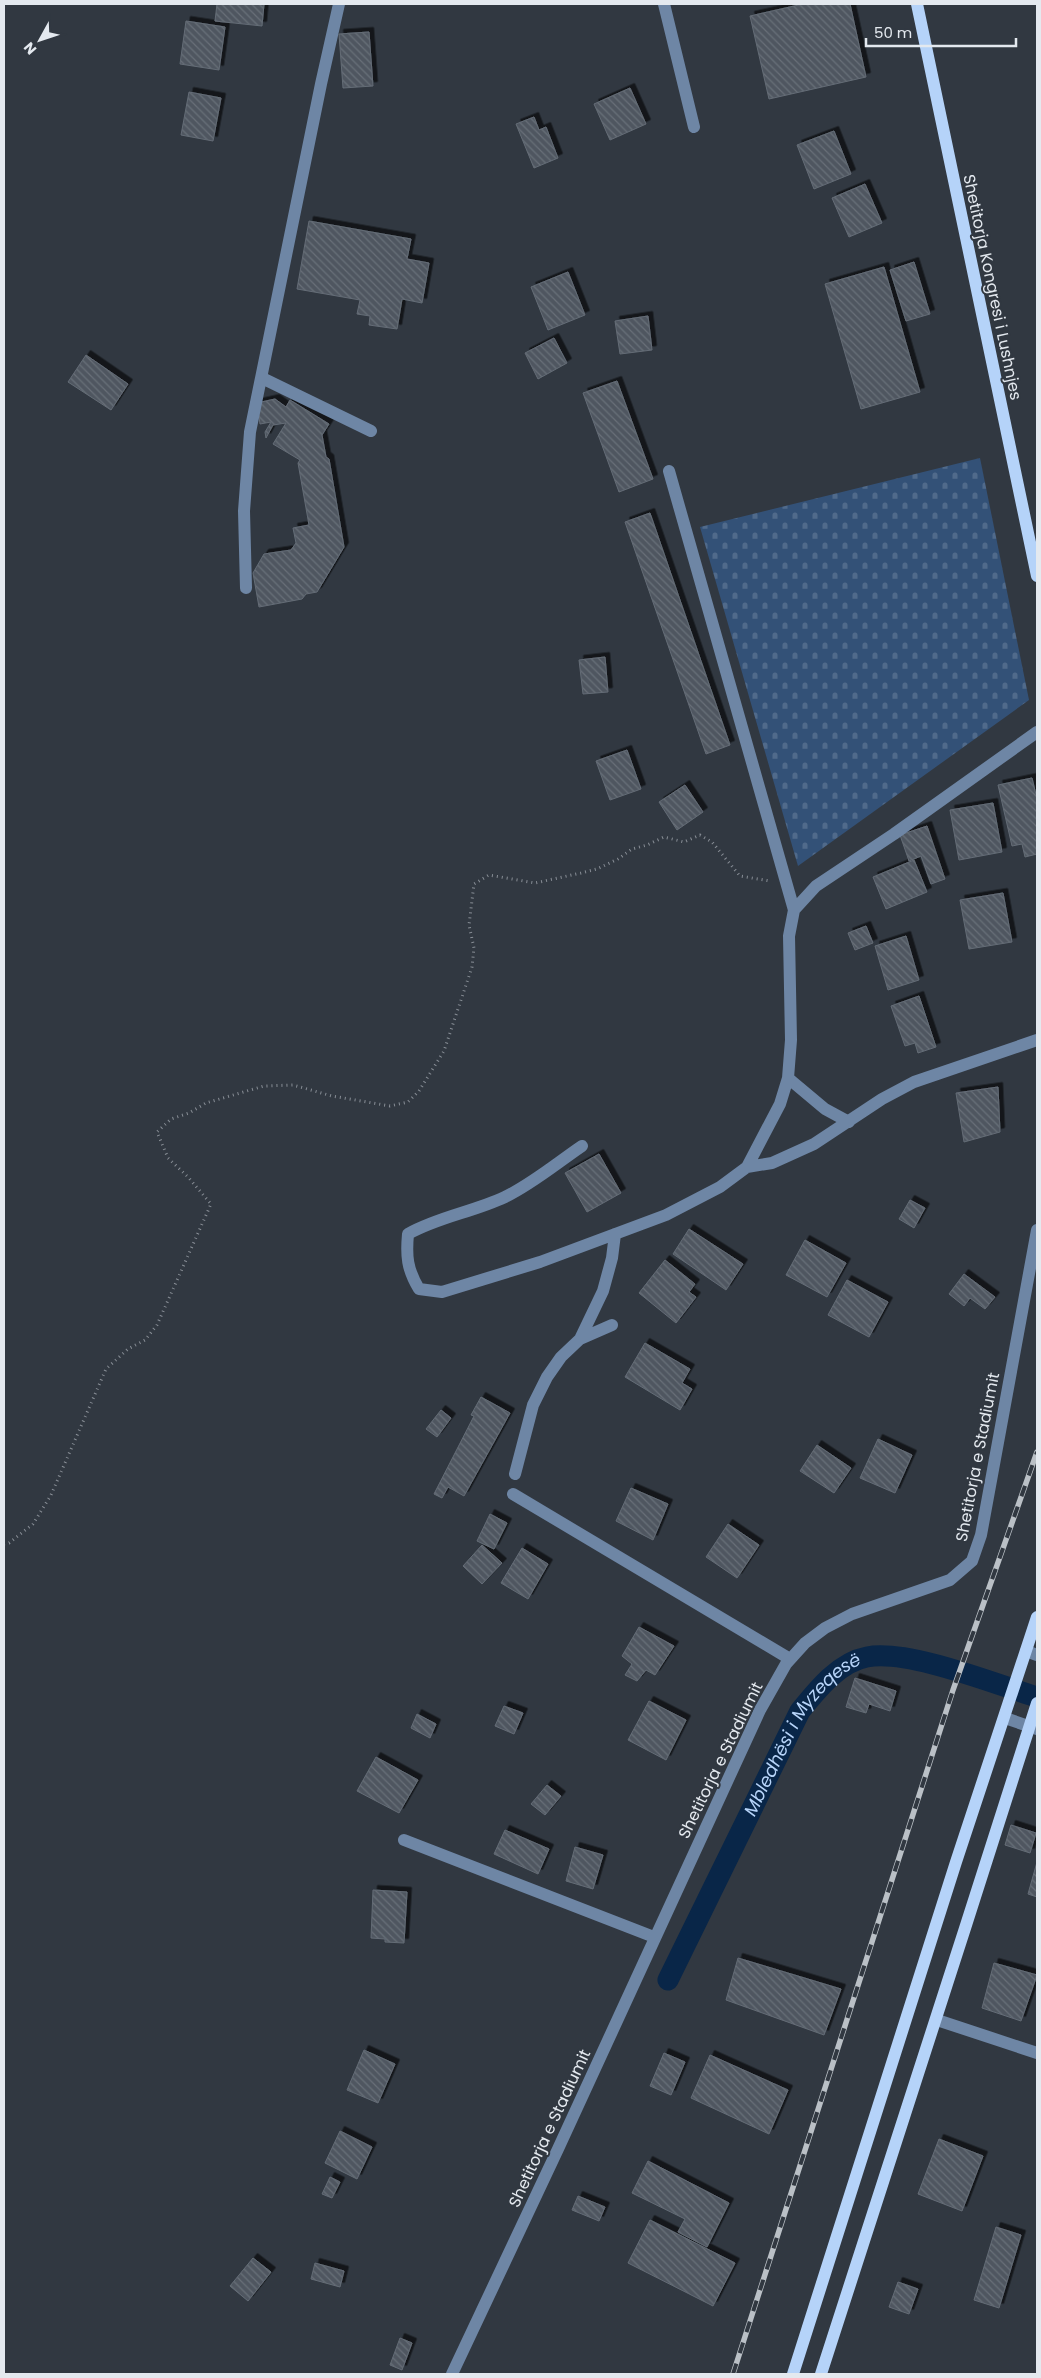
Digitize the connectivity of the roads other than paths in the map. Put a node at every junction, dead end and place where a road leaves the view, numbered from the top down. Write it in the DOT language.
graph roads {
  1 [pos="340,4"];
  2 [pos="664,4"];
  3 [pos="917,4"];
  4 [pos="694,127"];
  5 [pos="262,378"];
  6 [pos="371,431"];
  7 [pos="669,471"];
  8 [pos="1037,576"];
  9 [pos="246,588"];
  10 [pos="1037,732"];
  11 [pos="794,910"];
  12 [pos="1037,1040"];
  13 [pos="788,1078"];
  14 [pos="849,1122"];
  15 [pos="582,1146"];
  16 [pos="747,1167"];
  17 [pos="1037,1230"];
  18 [pos="616,1234"];
  19 [pos="612,1325"];
  20 [pos="580,1339"];
  21 [pos="515,1474"];
  22 [pos="513,1494"];
  23 [pos="1037,1617"];
  24 [pos="1032,1653"];
  25 [pos="790,1659"];
  26 [pos="1036,1707"];
  27 [pos="1005,1718"];
  28 [pos="1033,1728"];
  29 [pos="404,1840"];
  30 [pos="654,1937"];
  31 [pos="937,2020"];
  32 [pos="1037,2053"];
  33 [pos="452,2374"];
  34 [pos="793,2374"];
  35 [pos="820,2374"];
  1 -- 5 [label="street"];
  2 -- 4 [label="street"];
  3 -- 8 [label="main road, Shetitorja Kongresi i Lushnjes"];
  5 -- 6 [label="street"];
  5 -- 9 [label="street"];
  7 -- 11 [label="street"];
  10 -- 11 [label="street"];
  11 -- 13 [label="street"];
  12 -- 14 [label="street"];
  13 -- 14 [label="street"];
  13 -- 16 [label="street"];
  14 -- 16 [label="street"];
  15 -- 18 [label="street"];
  16 -- 18 [label="street"];
  17 -- 25 [label="street, Shetitorja e Stadiumit"];
  18 -- 20 [label="street"];
  19 -- 20 [label="street"];
  20 -- 21 [label="street"];
  22 -- 25 [label="street"];
  23 -- 24 [label="main road"];
  24 -- 27 [label="main road"];
  25 -- 30 [label="street, Shetitorja e Stadiumit"];
  26 -- 28 [label="main road"];
  27 -- 28 [label="street"];
  27 -- 34 [label="main road"];
  28 -- 31 [label="main road"];
  29 -- 30 [label="street"];
  30 -- 33 [label="street, Shetitorja e Stadiumit"];
  31 -- 32 [label="street"];
  31 -- 35 [label="main road"];
}
